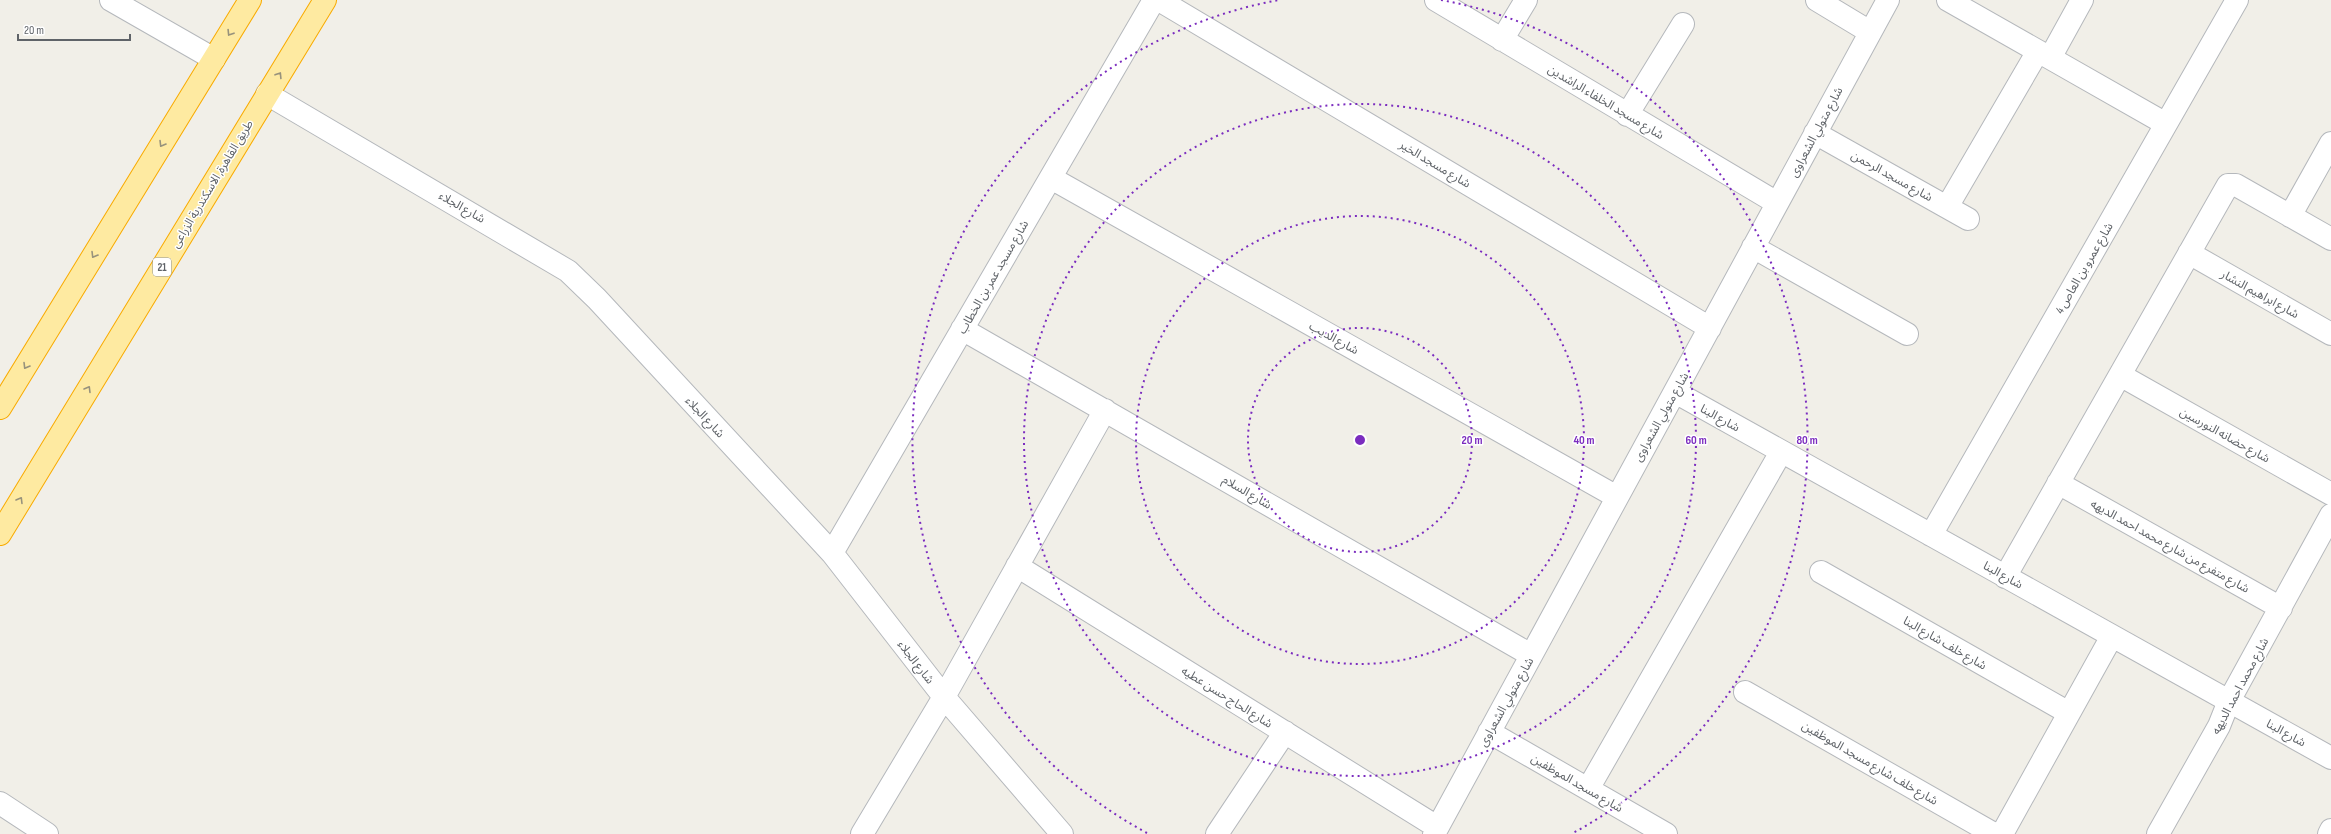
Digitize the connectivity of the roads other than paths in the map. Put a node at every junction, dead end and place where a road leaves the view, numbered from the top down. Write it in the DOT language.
graph roads {
  1 [pos="111,0"];
  2 [pos="250,0"];
  3 [pos="325,0"];
  4 [pos="1154,0"];
  5 [pos="1159,0"];
  6 [pos="1436,0"];
  7 [pos="1526,0"];
  8 [pos="1817,0"];
  9 [pos="1888,0"];
  10 [pos="1948,0"];
  11 [pos="2082,0"];
  12 [pos="2237,0"];
  13 [pos="1683,24"];
  14 [pos="1870,32"];
  15 [pos="1502,40"];
  16 [pos="2044,54"];
  17 [pos="214,59"];
  18 [pos="267,94"];
  19 [pos="1627,115"];
  20 [pos="2166,124"];
  21 [pos="1815,134"];
  22 [pos="2331,143"];
  23 [pos="1050,178"];
  24 [pos="1777,204"];
  25 [pos="1947,207"];
  26 [pos="2290,216"];
  27 [pos="1968,219"];
  28 [pos="2331,239"];
  29 [pos="1753,247"];
  30 [pos="2189,253"];
  31 [pos="1710,328"];
  32 [pos="962,329"];
  33 [pos="1906,334"];
  34 [pos="2331,334"];
  35 [pos="2120,375"];
  36 [pos="1675,392"];
  37 [pos="0,408"];
  38 [pos="1105,410"];
  39 [pos="1781,452"];
  40 [pos="2058,483"];
  41 [pos="2331,494"];
  42 [pos="1617,497"];
  43 [pos="2331,515"];
  44 [pos="0,534"];
  45 [pos="1931,535"];
  46 [pos="832,553"];
  47 [pos="1017,566"];
  48 [pos="1821,572"];
  49 [pos="2005,577"];
  50 [pos="2281,608"];
  51 [pos="2112,636"];
  52 [pos="1531,655"];
  53 [pos="1745,692"];
  54 [pos="944,697"];
  55 [pos="2229,701"];
  56 [pos="2070,713"];
  57 [pos="1285,732"];
  58 [pos="1489,732"];
  59 [pos="2331,758"];
  60 [pos="1588,789"];
  61 [pos="0,804"];
  62 [pos="1436,830"];
  63 [pos="2331,830"];
  64 [pos="47,834"];
  65 [pos="862,834"];
  66 [pos="1062,834"];
  67 [pos="1217,834"];
  68 [pos="1666,834"];
  69 [pos="1994,834"];
  70 [pos="2002,834"];
  71 [pos="2158,834"];
  72 [pos="2329,834"];
  1 -- 17 [label="street"];
  2 -- 17 [label="highway, one-way"];
  18 -- 3 [label="highway, طريق القاهرة, الاسكندرية الزراعى / 21, one-way"];
  4 -- 23 [label="street, شارع مسجد عمر بن الخطاب"];
  5 -- 31 [label="street, شارع مسجد الخير"];
  6 -- 15 [label="street, شارع مسجد الخلفاء الراشدين"];
  7 -- 15 [label="street"];
  8 -- 14 [label="street"];
  9 -- 14 [label="street, شارع متولي الشعراوى"];
  10 -- 16 [label="street"];
  11 -- 16 [label="street"];
  12 -- 20 [label="street, شارع عمرو بن العاص 4"];
  13 -- 19 [label="street"];
  14 -- 21 [label="street, شارع متولي الشعراوى"];
  15 -- 19 [label="street, شارع مسجد الخلفاء الراشدين"];
  16 -- 20 [label="street"];
  16 -- 25 [label="street"];
  17 -- 37 [label="highway, one-way"];
  44 -- 18 [label="highway, طريق القاهرة, الاسكندرية الزراعى / 21, one-way"];
  18 -- 46 [label="street, شارع الجلاء"];
  19 -- 24 [label="street, شارع مسجد الخلفاء الراشدين"];
  20 -- 45 [label="street, شارع عمرو بن العاص 4"];
  21 -- 24 [label="street, شارع متولي الشعراوى"];
  21 -- 25 [label="street, شارع مسجد الرحمن"];
  22 -- 26 [label="street"];
  23 -- 32 [label="street, شارع مسجد عمر بن الخطاب"];
  23 -- 42 [label="street, شارع الديب"];
  24 -- 29 [label="street, شارع متولي الشعراوى"];
  25 -- 27 [label="street, شارع مسجد الرحمن"];
  26 -- 28 [label="street"];
  26 -- 30 [label="street"];
  29 -- 31 [label="street, شارع متولي الشعراوى"];
  29 -- 33 [label="street"];
  30 -- 34 [label="street, شارع ابراهيم النشار"];
  30 -- 35 [label="street"];
  31 -- 36 [label="street, شارع متولي الشعراوى"];
  32 -- 38 [label="street, شارع السلام"];
  32 -- 46 [label="street, شارع مسجد عمر بن الخطاب"];
  35 -- 40 [label="street"];
  35 -- 41 [label="street, شارع حضانه النورسين"];
  36 -- 39 [label="street, شارع البنا"];
  36 -- 42 [label="street, شارع متولي الشعراوى"];
  38 -- 47 [label="street"];
  38 -- 52 [label="street, شارع السلام"];
  39 -- 45 [label="street, شارع البنا"];
  39 -- 60 [label="street"];
  40 -- 49 [label="street"];
  40 -- 50 [label="street, شارع متفرع من شارع محمد احمد الديهه"];
  42 -- 52 [label="street, شارع متولي الشعراوى"];
  43 -- 50 [label="street, شارع محمد احمد الديهه"];
  45 -- 49 [label="street, شارع البنا"];
  46 -- 54 [label="street, شارع الجلاء"];
  47 -- 54 [label="street"];
  47 -- 57 [label="street, شارع الحاج حسن عطيه"];
  48 -- 56 [label="street, شارع خلف شارع البنا"];
  49 -- 51 [label="street, شارع البنا"];
  50 -- 55 [label="street, شارع محمد احمد الديهه"];
  51 -- 55 [label="street, شارع البنا"];
  51 -- 56 [label="street"];
  52 -- 58 [label="street, شارع متولي الشعراوى"];
  53 -- 69 [label="street, شارع خلف شارع مسجد الموظفين"];
  54 -- 65 [label="street"];
  54 -- 66 [label="street, شارع الجلاء"];
  55 -- 59 [label="street, شارع البنا"];
  55 -- 71 [label="street, شارع محمد احمد الديهه"];
  56 -- 70 [label="street"];
  57 -- 62 [label="street, شارع الحاج حسن عطيه"];
  57 -- 67 [label="street"];
  58 -- 60 [label="street, شارع مسجد الموظفين"];
  58 -- 62 [label="street, شارع متولي الشعراوى"];
  60 -- 68 [label="street, شارع مسجد الموظفين"];
  61 -- 64 [label="street"];
  63 -- 72 [label="street"];
}
